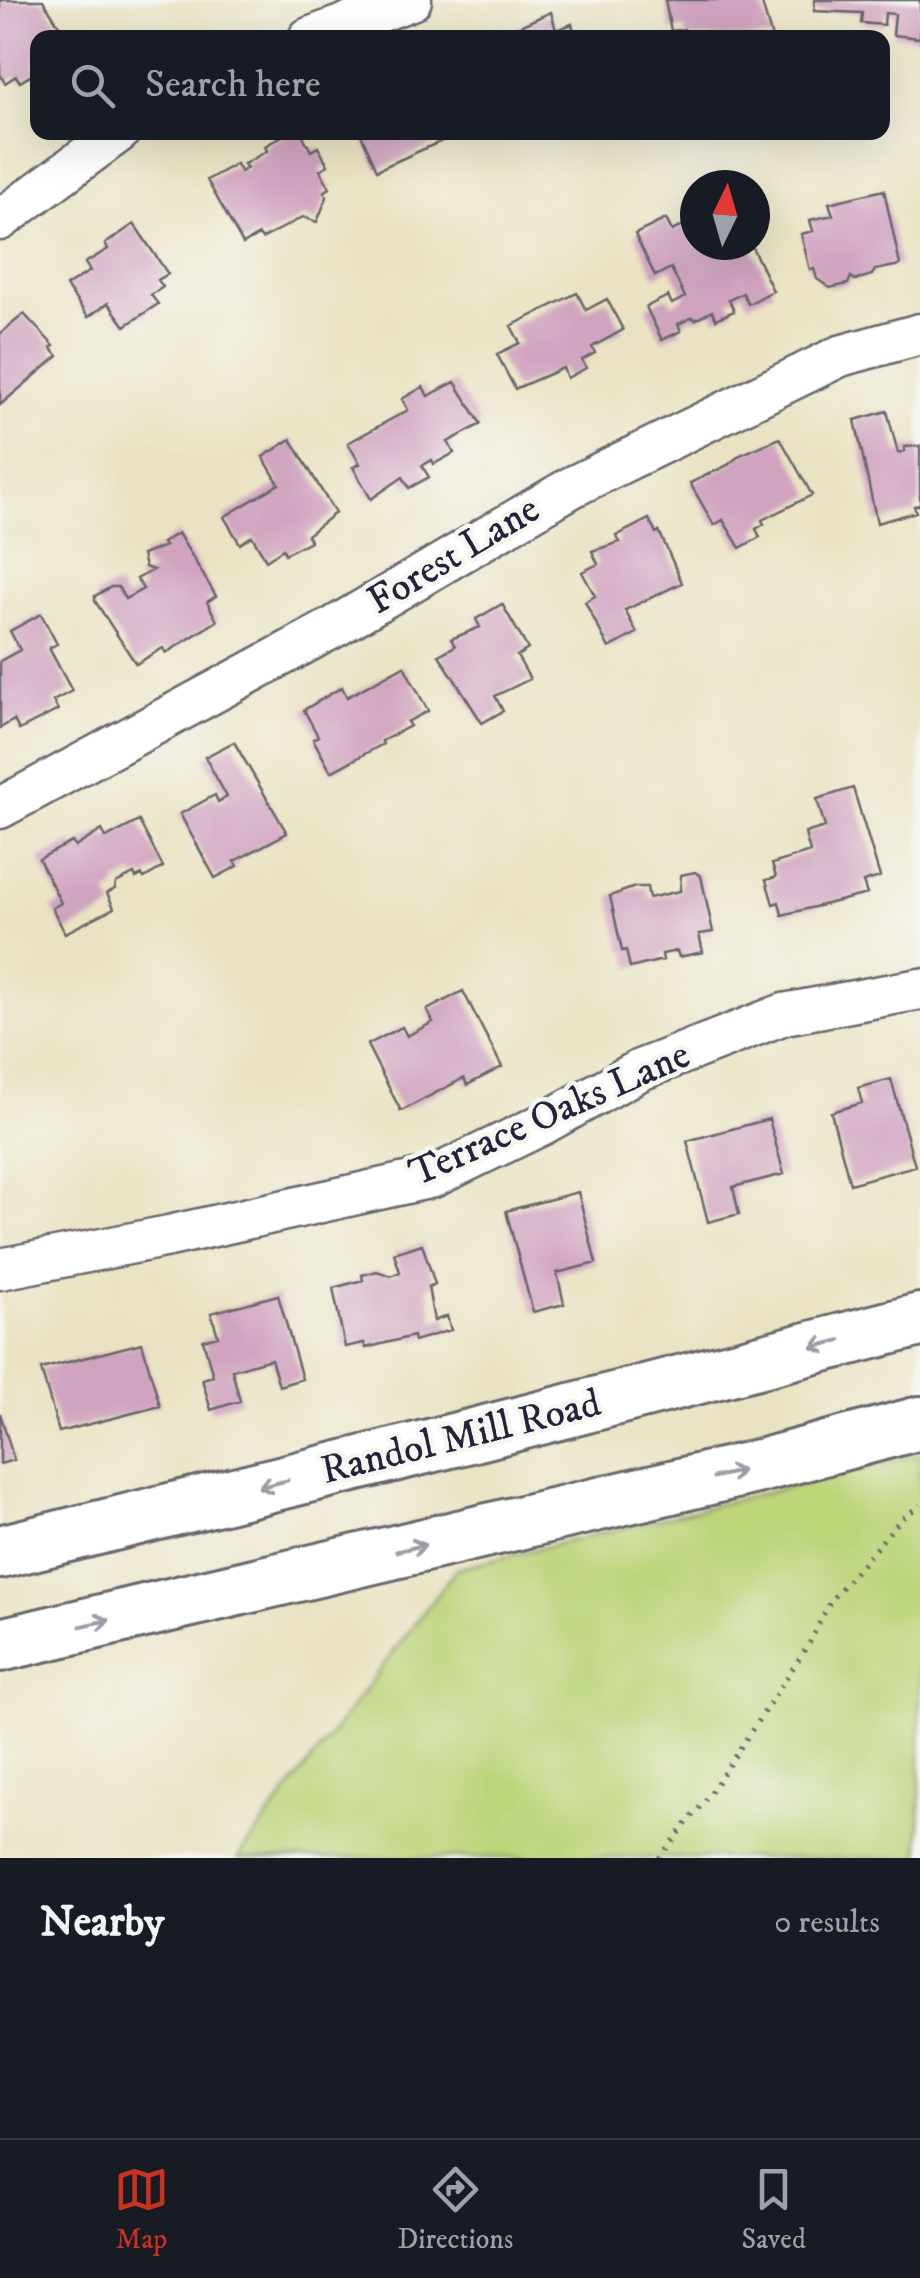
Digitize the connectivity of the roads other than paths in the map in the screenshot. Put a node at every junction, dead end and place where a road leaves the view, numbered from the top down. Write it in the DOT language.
graph roads {
  1 [pos="411,0"];
  2 [pos="330,30"];
  3 [pos="108,140"];
  4 [pos="0,220"];
  5 [pos="920,334"];
  6 [pos="0,808"];
  7 [pos="920,989"];
  8 [pos="0,1269"];
  9 [pos="920,1320"];
  10 [pos="920,1423"];
  11 [pos="0,1552"];
  12 [pos="0,1645"];
  1 -- 2 [label="street"];
  3 -- 4 [label="street"];
  5 -- 6 [label="street, Forest Lane"];
  7 -- 8 [label="street, Terrace Oaks Lane"];
  9 -- 11 [label="main road, Randol Mill Road, one-way"];
  12 -- 10 [label="main road, one-way"];
}
